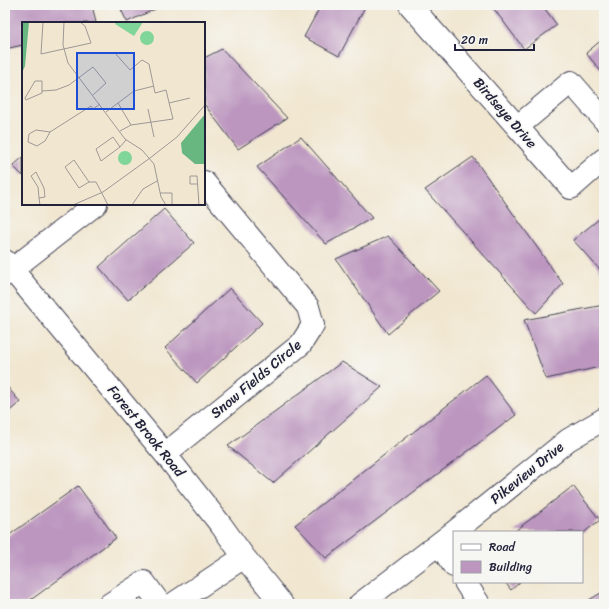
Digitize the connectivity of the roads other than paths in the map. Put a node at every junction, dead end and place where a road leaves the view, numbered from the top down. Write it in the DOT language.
graph roads {
  1 [pos="410,5"];
  2 [pos="604,120"];
  3 [pos="517,127"];
  4 [pos="604,160"];
  5 [pos="205,183"];
  6 [pos="95,205"];
  7 [pos="7,269"];
  8 [pos="604,419"];
  9 [pos="165,454"];
  10 [pos="455,531"];
  11 [pos="449,536"];
  12 [pos="244,557"];
  13 [pos="453,560"];
  14 [pos="466,583"];
  15 [pos="110,604"];
  16 [pos="160,604"];
  17 [pos="173,604"];
  18 [pos="282,604"];
  19 [pos="360,604"];
  20 [pos="479,604"];
  1 -- 3 [label="street, Birdseye Drive"];
  2 -- 3 [label="street"];
  3 -- 4 [label="street, Birdseye Drive"];
  5 -- 9 [label="street, Snow Fields Circle"];
  6 -- 7 [label="street"];
  7 -- 9 [label="street, Forest Brook Road"];
  8 -- 10 [label="street, Pikeview Drive"];
  9 -- 12 [label="street, Forest Brook Road"];
  11 -- 13 [label="street"];
  11 -- 19 [label="street, Pikeview Drive"];
  12 -- 17 [label="street"];
  12 -- 18 [label="street, Forest Brook Road"];
  14 -- 20 [label="street"];
  15 -- 16 [label="street"];
}
